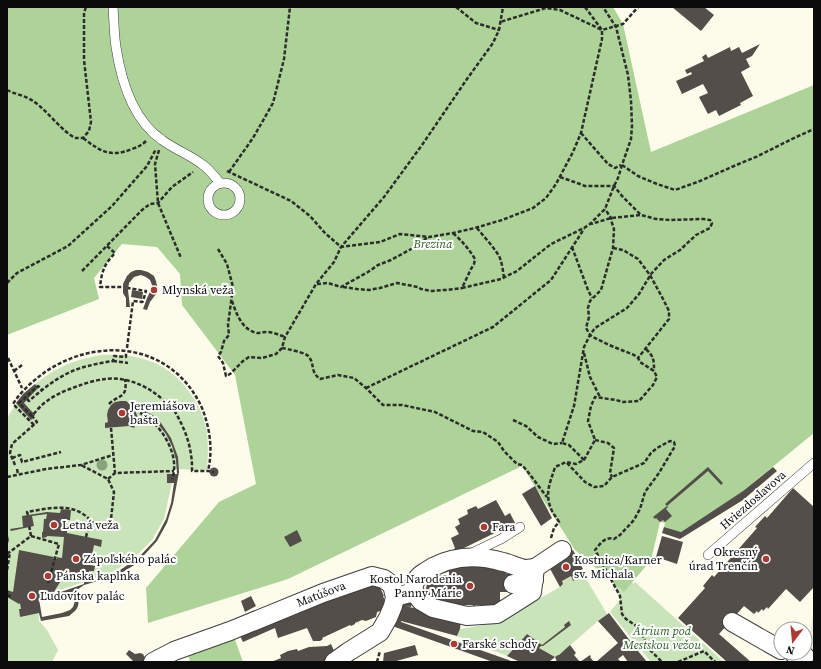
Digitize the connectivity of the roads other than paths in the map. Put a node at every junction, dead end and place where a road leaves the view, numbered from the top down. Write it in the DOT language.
graph roads {
  1 [pos="113,7"];
  2 [pos="220,183"];
  3 [pos="814,463"];
  4 [pos="520,527"];
  5 [pos="560,544"];
  6 [pos="708,555"];
  7 [pos="462,558"];
  8 [pos="535,574"];
  9 [pos="513,584"];
  10 [pos="414,592"];
  11 [pos="395,597"];
  12 [pos="732,622"];
  13 [pos="773,644"];
  14 [pos="153,662"];
  15 [pos="334,662"];
  1 -- 2 [label="lane"];
  3 -- 6 [label="lane, Hviezdoslavova"];
  4 -- 7 [label="lane"];
  5 -- 8 [label="street"];
  7 -- 8 [label="street"];
  7 -- 10 [label="street"];
  8 -- 9 [label="street"];
  8 -- 10 [label="street"];
  10 -- 11 [label="street"];
  11 -- 14 [label="street, Matúšova"];
  11 -- 15 [label="street"];
  12 -- 13 [label="street"];
}
